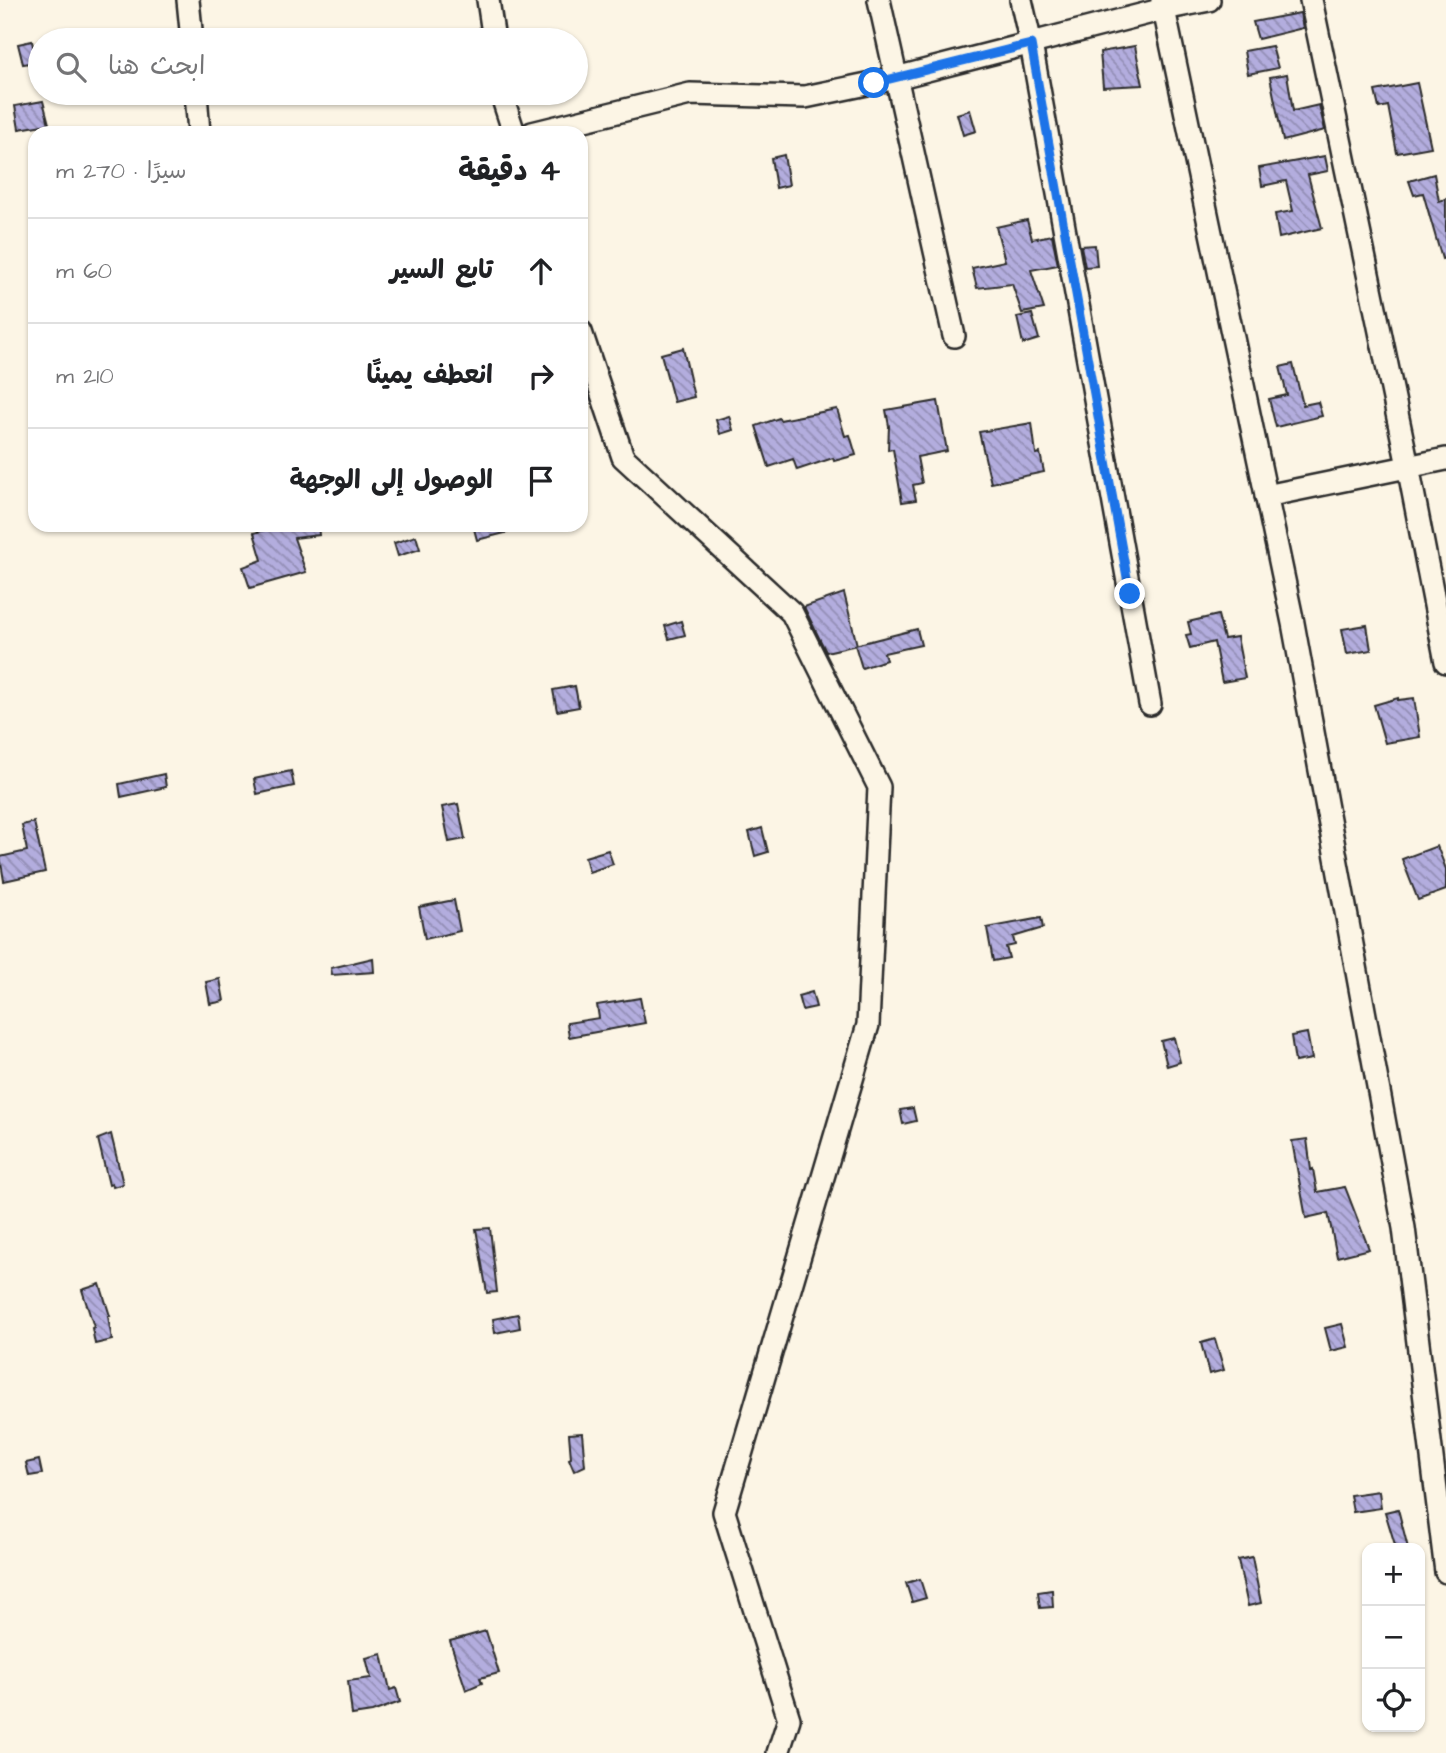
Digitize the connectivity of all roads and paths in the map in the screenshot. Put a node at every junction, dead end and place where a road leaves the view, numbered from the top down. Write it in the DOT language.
graph roads {
  1 [pos="188,0"];
  2 [pos="488,0"];
  3 [pos="879,0"];
  4 [pos="1021,0"];
  5 [pos="1209,0"];
  6 [pos="1311,0"];
  7 [pos="1163,5"];
  8 [pos="191,28"];
  9 [pos="492,28"];
  10 [pos="1031,44"];
  11 [pos="896,78"];
  12 [pos="197,105"];
  13 [pos="505,105"];
  14 [pos="198,126"];
  15 [pos="512,126"];
  16 [pos="560,126"];
  17 [pos="954,336"];
  18 [pos="588,353"];
  19 [pos="1446,459"];
  20 [pos="1408,466"];
  21 [pos="1266,496"];
  22 [pos="1446,662"];
  23 [pos="1150,704"];
  24 [pos="1446,1572"];
  25 [pos="778,1753"];
  1 -- 8 [label="street"];
  2 -- 9 [label="street"];
  3 -- 11 [label="street"];
  4 -- 10 [label="street"];
  5 -- 7 [label="street"];
  6 -- 20 [label="street"];
  7 -- 10 [label="street"];
  7 -- 21 [label="street"];
  10 -- 11 [label="street"];
  10 -- 23 [label="street"];
  11 -- 16 [label="street"];
  11 -- 17 [label="street"];
  12 -- 14 [label="street"];
  13 -- 15 [label="street"];
  18 -- 25 [label="street"];
  19 -- 20 [label="street"];
  20 -- 21 [label="street"];
  20 -- 22 [label="street"];
  21 -- 24 [label="street"];
}
